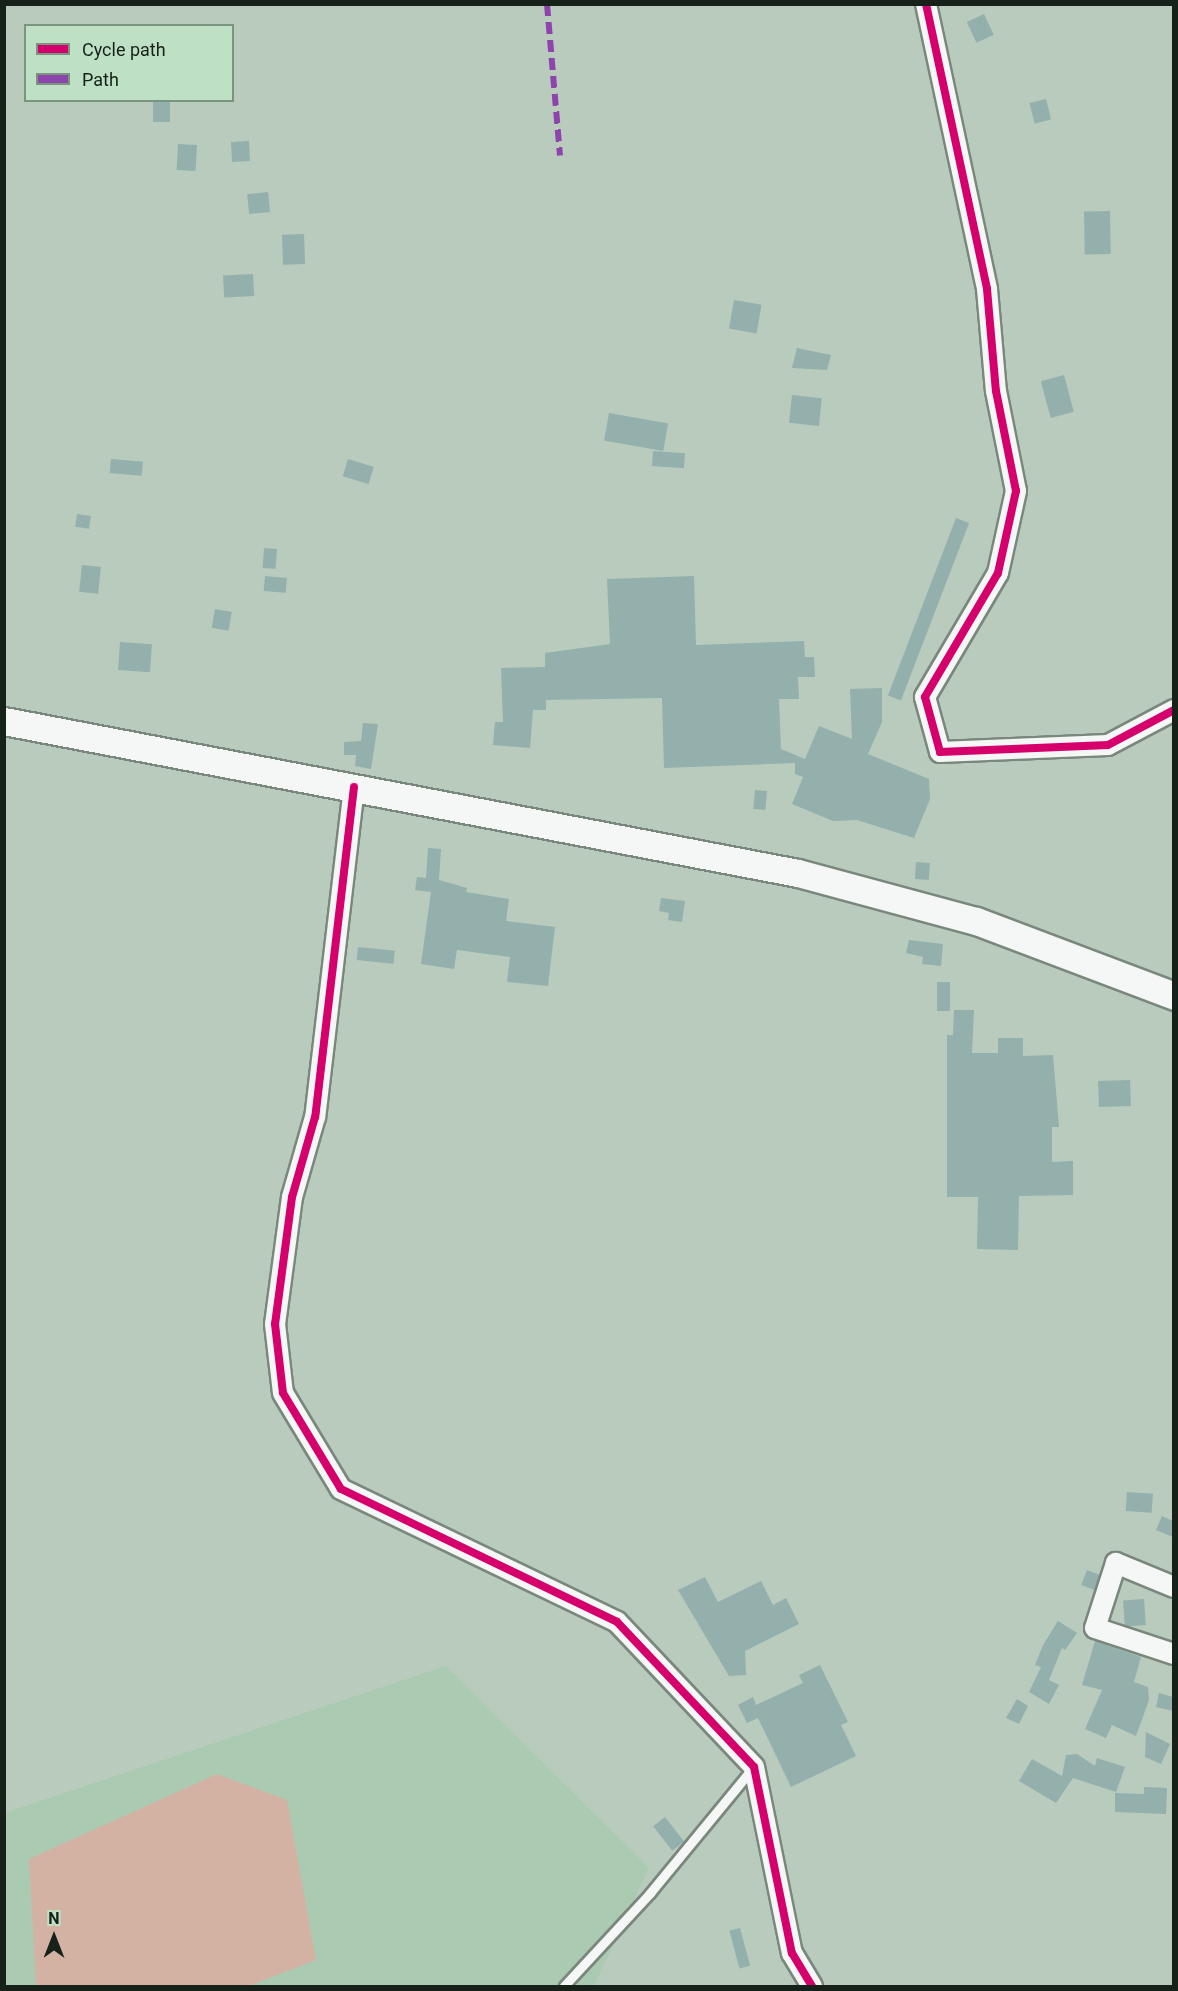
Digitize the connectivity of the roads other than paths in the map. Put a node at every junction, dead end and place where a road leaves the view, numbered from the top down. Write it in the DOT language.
graph roads {
  1 [pos="927,4"];
  2 [pos="1173,710"];
  3 [pos="4,721"];
  4 [pos="354,787"];
  5 [pos="1173,996"];
  6 [pos="1173,1587"];
  7 [pos="1173,1654"];
  8 [pos="754,1767"];
  9 [pos="564,1986"];
  10 [pos="812,1986"];
  1 -- 2 [label="street"];
  3 -- 4 [label="main road"];
  4 -- 5 [label="main road"];
  4 -- 8 [label="street"];
  6 -- 7 [label="street"];
  8 -- 9 [label="lane"];
  8 -- 10 [label="street"];
}
